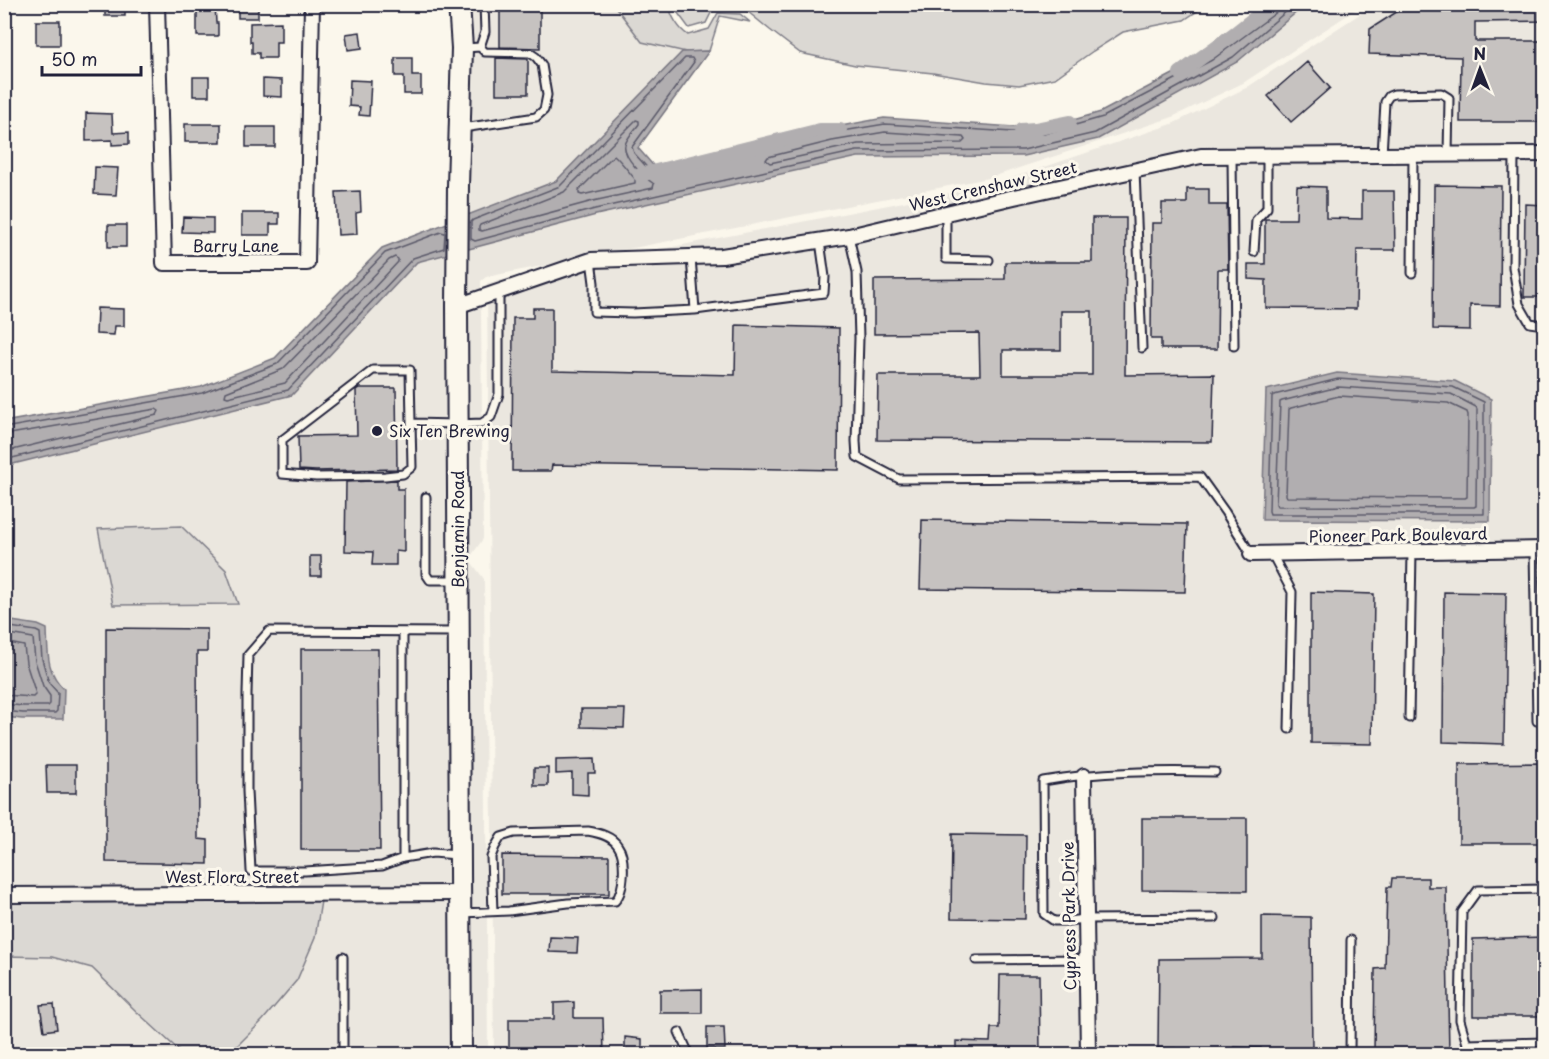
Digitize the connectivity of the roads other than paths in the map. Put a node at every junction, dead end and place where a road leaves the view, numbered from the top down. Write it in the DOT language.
graph roads {
  1 [pos="157,4"];
  2 [pos="312,4"];
  3 [pos="459,4"];
  4 [pos="484,4"];
  5 [pos="471,48"];
  6 [pos="460,129"];
  7 [pos="1514,154"];
  8 [pos="1545,154"];
  9 [pos="1382,155"];
  10 [pos="1413,155"];
  11 [pos="1448,155"];
  12 [pos="1232,156"];
  13 [pos="1267,156"];
  14 [pos="1135,170"];
  15 [pos="946,213"];
  16 [pos="849,236"];
  17 [pos="820,241"];
  18 [pos="1254,252"];
  19 [pos="691,257"];
  20 [pos="591,260"];
  21 [pos="989,260"];
  22 [pos="1412,273"];
  23 [pos="499,291"];
  24 [pos="457,306"];
  25 [pos="695,310"];
  26 [pos="1545,325"];
  27 [pos="1234,346"];
  28 [pos="1142,348"];
  29 [pos="411,423"];
  30 [pos="457,424"];
  31 [pos="426,497"];
  32 [pos="1539,550"];
  33 [pos="1412,552"];
  34 [pos="1251,554"];
  35 [pos="1272,554"];
  36 [pos="458,580"];
  37 [pos="458,632"];
  38 [pos="403,633"];
  39 [pos="1409,718"];
  40 [pos="1537,721"];
  41 [pos="1289,729"];
  42 [pos="1215,772"];
  43 [pos="1084,776"];
  44 [pos="459,855"];
  45 [pos="403,858"];
  46 [pos="1545,889"];
  47 [pos="459,893"];
  48 [pos="4,895"];
  49 [pos="493,912"];
  50 [pos="459,913"];
  51 [pos="1215,918"];
  52 [pos="1086,919"];
  53 [pos="1351,940"];
  54 [pos="343,957"];
  55 [pos="1087,959"];
  56 [pos="976,960"];
  57 [pos="679,1032"];
  58 [pos="1545,1042"];
  59 [pos="1467,1044"];
  60 [pos="343,1054"];
  61 [pos="461,1054"];
  62 [pos="688,1054"];
  63 [pos="1088,1054"];
  64 [pos="1350,1054"];
  65 [pos="1467,1054"];
  1 -- 2 [label="street, Barry Lane"];
  3 -- 5 [label="street, Benjamin Road"];
  4 -- 5 [label="lane"];
  5 -- 6 [label="street, Benjamin Road"];
  5 -- 6 [label="lane"];
  6 -- 24 [label="street, Benjamin Road"];
  7 -- 8 [label="street, West Crenshaw Street"];
  7 -- 11 [label="street, West Crenshaw Street"];
  7 -- 26 [label="lane"];
  9 -- 10 [label="street, West Crenshaw Street"];
  9 -- 11 [label="lane"];
  9 -- 13 [label="street, West Crenshaw Street"];
  10 -- 11 [label="street, West Crenshaw Street"];
  10 -- 22 [label="lane"];
  12 -- 13 [label="street, West Crenshaw Street"];
  12 -- 14 [label="street, West Crenshaw Street"];
  12 -- 27 [label="lane"];
  13 -- 18 [label="lane"];
  14 -- 15 [label="street, West Crenshaw Street"];
  14 -- 28 [label="lane"];
  15 -- 16 [label="street, West Crenshaw Street"];
  15 -- 21 [label="lane"];
  16 -- 17 [label="street, West Crenshaw Street"];
  16 -- 34 [label="lane"];
  17 -- 19 [label="street, West Crenshaw Street"];
  17 -- 25 [label="lane"];
  19 -- 20 [label="street, West Crenshaw Street"];
  19 -- 25 [label="lane"];
  20 -- 23 [label="street, West Crenshaw Street"];
  20 -- 25 [label="lane"];
  23 -- 24 [label="street, West Crenshaw Street"];
  23 -- 30 [label="lane"];
  24 -- 30 [label="street, Benjamin Road"];
  29 -- 29 [label="lane"];
  29 -- 30 [label="lane"];
  30 -- 36 [label="street, Benjamin Road"];
  31 -- 36 [label="lane"];
  32 -- 33 [label="street, Pioneer Park Boulevard"];
  32 -- 40 [label="lane"];
  33 -- 35 [label="street, Pioneer Park Boulevard"];
  33 -- 39 [label="lane"];
  34 -- 35 [label="street, Pioneer Park Boulevard"];
  35 -- 41 [label="lane"];
  36 -- 37 [label="street, Benjamin Road"];
  37 -- 38 [label="lane"];
  37 -- 44 [label="street, Benjamin Road"];
  38 -- 45 [label="lane"];
  38 -- 45 [label="lane"];
  42 -- 43 [label="lane"];
  43 -- 52 [label="street, Cypress Park Drive"];
  43 -- 52 [label="lane"];
  44 -- 45 [label="lane"];
  44 -- 47 [label="street, Benjamin Road"];
  46 -- 59 [label="lane"];
  47 -- 48 [label="street, West Flora Street"];
  47 -- 50 [label="street, Benjamin Road"];
  49 -- 49 [label="lane"];
  49 -- 50 [label="lane"];
  50 -- 61 [label="street, Benjamin Road"];
  51 -- 52 [label="lane"];
  52 -- 55 [label="street, Cypress Park Drive"];
  53 -- 64 [label="lane"];
  54 -- 60 [label="lane"];
  55 -- 56 [label="lane"];
  55 -- 63 [label="street, Cypress Park Drive"];
  57 -- 62 [label="lane"];
  58 -- 59 [label="lane"];
  59 -- 65 [label="lane"];
}
